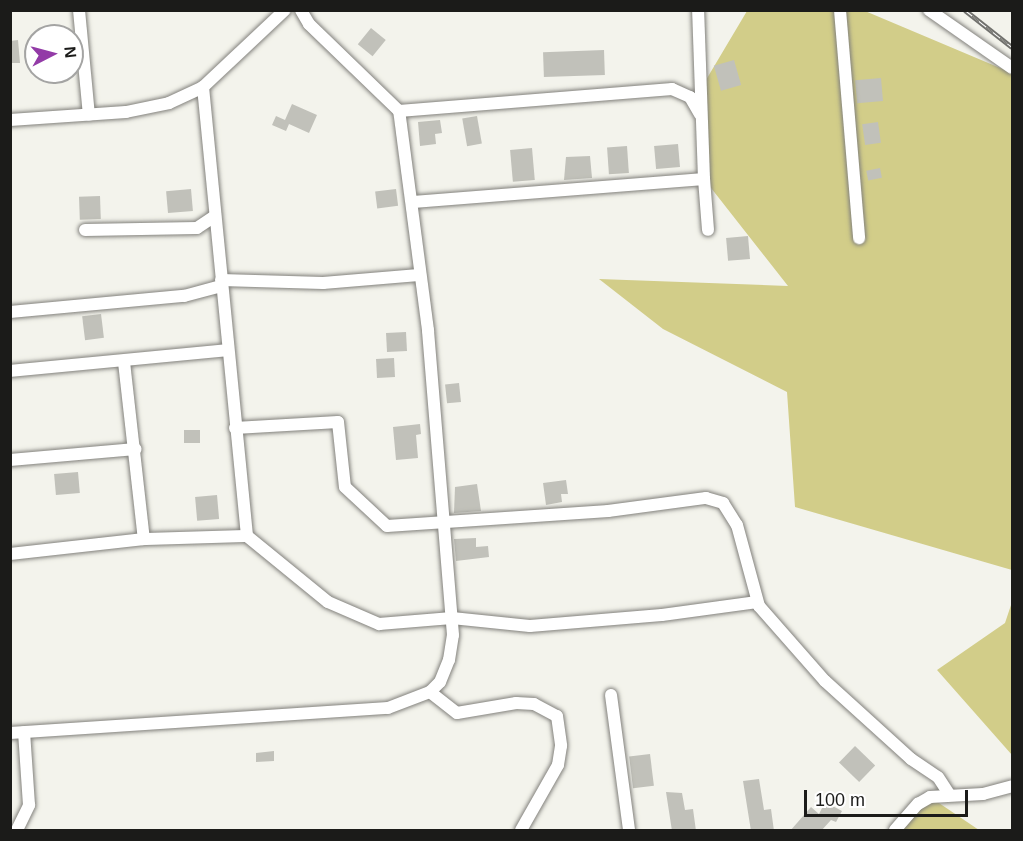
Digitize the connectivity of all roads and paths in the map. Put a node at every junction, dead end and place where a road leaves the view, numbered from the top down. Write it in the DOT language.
graph roads {
  1 [pos="79,10"];
  2 [pos="285,10"];
  3 [pos="302,10"];
  4 [pos="698,10"];
  5 [pos="840,10"];
  6 [pos="929,10"];
  7 [pos="1012,68"];
  8 [pos="203,87"];
  9 [pos="399,111"];
  10 [pos="700,114"];
  11 [pos="89,115"];
  12 [pos="10,120"];
  13 [pos="704,179"];
  14 [pos="413,202"];
  15 [pos="215,216"];
  16 [pos="85,230"];
  17 [pos="708,230"];
  18 [pos="859,238"];
  19 [pos="419,274"];
  20 [pos="221,283"];
  21 [pos="10,312"];
  22 [pos="228,350"];
  23 [pos="124,362"];
  24 [pos="10,370"];
  25 [pos="235,428"];
  26 [pos="136,449"];
  27 [pos="10,460"];
  28 [pos="445,521"];
  29 [pos="247,536"];
  30 [pos="144,538"];
  31 [pos="10,554"];
  32 [pos="757,602"];
  33 [pos="452,618"];
  34 [pos="430,692"];
  35 [pos="611,695"];
  36 [pos="24,732"];
  37 [pos="10,733"];
  38 [pos="1012,786"];
  39 [pos="949,794"];
  40 [pos="17,831"];
  41 [pos="521,831"];
  42 [pos="629,831"];
  43 [pos="896,831"];
  1 -- 11 [label="street"];
  2 -- 8 [label="street"];
  3 -- 9 [label="street"];
  4 -- 10 [label="street"];
  5 -- 18 [label="street"];
  6 -- 7 [label="street"];
  8 -- 11 [label="street"];
  8 -- 15 [label="street"];
  9 -- 10 [label="street"];
  9 -- 14 [label="street"];
  10 -- 13 [label="street"];
  11 -- 12 [label="street"];
  13 -- 14 [label="street"];
  13 -- 17 [label="street"];
  14 -- 19 [label="street"];
  15 -- 16 [label="street"];
  15 -- 20 [label="street"];
  19 -- 20 [label="street"];
  19 -- 28 [label="street"];
  20 -- 21 [label="street"];
  20 -- 22 [label="street"];
  22 -- 23 [label="street"];
  22 -- 25 [label="street"];
  23 -- 24 [label="street"];
  23 -- 26 [label="street"];
  25 -- 28 [label="street"];
  25 -- 29 [label="street"];
  26 -- 27 [label="street"];
  26 -- 30 [label="street"];
  28 -- 32 [label="street"];
  28 -- 33 [label="street"];
  29 -- 30 [label="street"];
  29 -- 33 [label="street"];
  30 -- 31 [label="street"];
  32 -- 33 [label="street"];
  32 -- 39 [label="street"];
  33 -- 34 [label="street"];
  34 -- 36 [label="street"];
  34 -- 41 [label="street"];
  35 -- 42 [label="street"];
  36 -- 37 [label="street"];
  36 -- 40 [label="street"];
  38 -- 39 [label="street"];
  39 -- 43 [label="street"];
}
